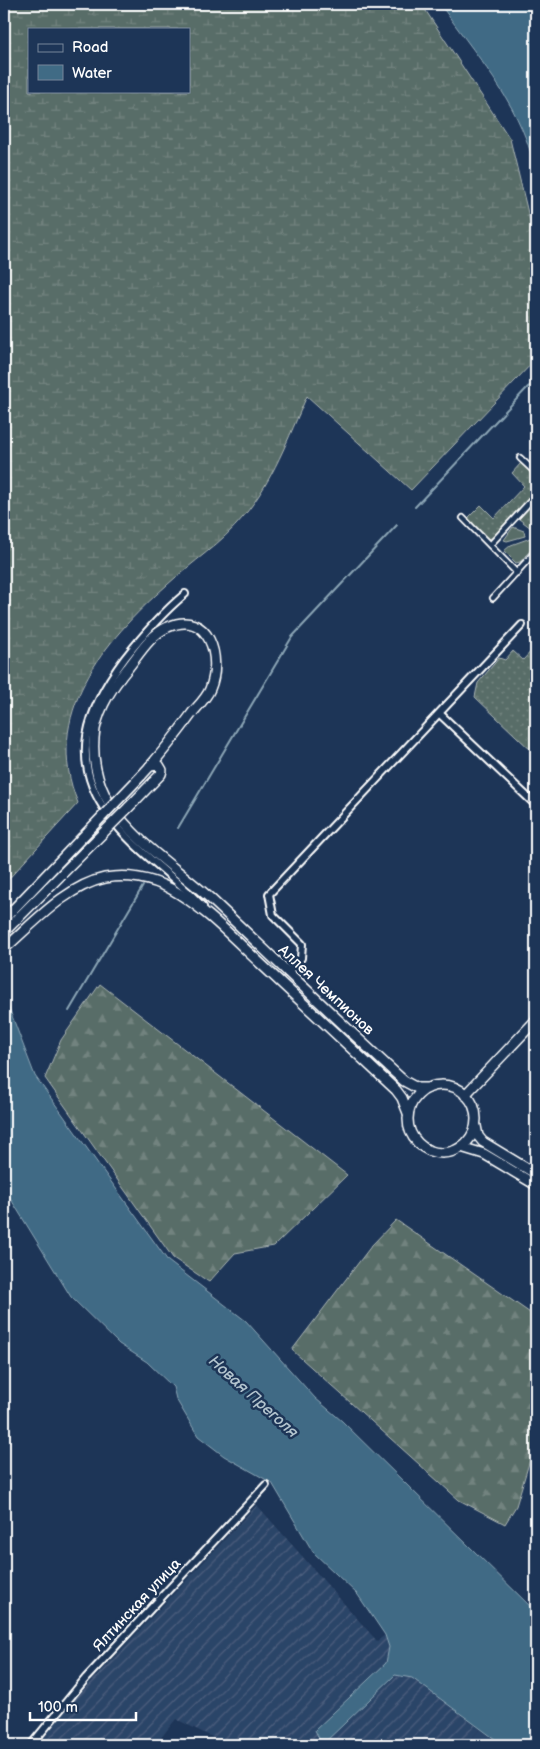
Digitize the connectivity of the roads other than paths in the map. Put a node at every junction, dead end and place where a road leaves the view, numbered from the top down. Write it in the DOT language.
graph roads {
  1 [pos="520,458"];
  2 [pos="536,473"];
  3 [pos="536,496"];
  4 [pos="463,518"];
  5 [pos="490,545"];
  6 [pos="536,551"];
  7 [pos="517,573"];
  8 [pos="185,594"];
  9 [pos="494,598"];
  10 [pos="522,625"];
  11 [pos="440,714"];
  12 [pos="150,766"];
  13 [pos="536,804"];
  14 [pos="4,919"];
  15 [pos="222,928"];
  16 [pos="4,932"];
  17 [pos="4,949"];
  18 [pos="288,973"];
  19 [pos="536,1020"];
  20 [pos="428,1088"];
  21 [pos="465,1095"];
  22 [pos="408,1113"];
  23 [pos="475,1125"];
  24 [pos="461,1147"];
  25 [pos="536,1174"];
  26 [pos="536,1185"];
  27 [pos="266,1485"];
  28 [pos="31,1745"];
  1 -- 2 [label="street"];
  3 -- 5 [label="street"];
  4 -- 5 [label="street"];
  5 -- 7 [label="street"];
  6 -- 7 [label="street"];
  7 -- 9 [label="street"];
  8 -- 15 [label="street"];
  10 -- 11 [label="street"];
  11 -- 13 [label="street"];
  11 -- 18 [label="street"];
  12 -- 14 [label="main road, Аллея Чемпионов, bridge"];
  12 -- 16 [label="main road, bridge"];
  12 -- 18 [label="main road, Аллея Чемпионов"];
  15 -- 17 [label="main road, Аллея Чемпионов"];
  15 -- 22 [label="main road, Аллея Чемпионов"];
  18 -- 20 [label="main road, Аллея Чемпионов"];
  19 -- 21 [label="main road"];
  20 -- 21 [label="main road, Аллея Чемпионов"];
  20 -- 22 [label="main road"];
  21 -- 23 [label="main road"];
  22 -- 24 [label="main road, Аллея Чемпионов"];
  23 -- 24 [label="main road"];
  23 -- 25 [label="main road"];
  24 -- 26 [label="main road, Аллея Чемпионов"];
  27 -- 28 [label="street, Ялтинская улица"];
}
